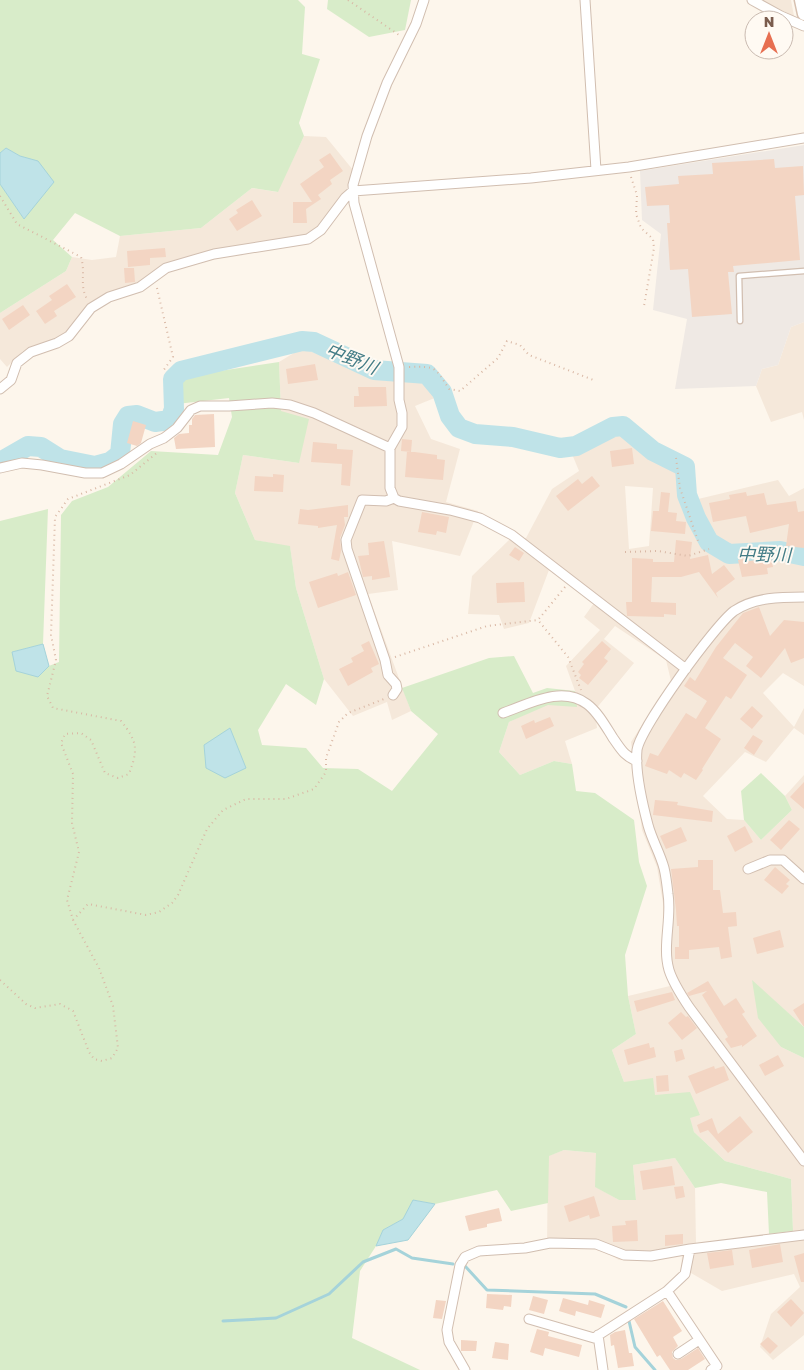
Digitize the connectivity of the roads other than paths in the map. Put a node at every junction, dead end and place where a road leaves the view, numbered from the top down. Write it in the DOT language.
graph roads {
  1 [pos="424,0"];
  2 [pos="585,0"];
  3 [pos="752,0"];
  4 [pos="801,0"];
  5 [pos="804,14"];
  6 [pos="804,26"];
  7 [pos="804,138"];
  8 [pos="596,170"];
  9 [pos="353,191"];
  10 [pos="804,271"];
  11 [pos="740,321"];
  12 [pos="0,388"];
  13 [pos="390,448"];
  14 [pos="0,468"];
  15 [pos="394,498"];
  16 [pos="804,597"];
  17 [pos="686,670"];
  18 [pos="393,695"];
  19 [pos="503,713"];
  20 [pos="637,761"];
  21 [pos="748,869"];
  22 [pos="804,879"];
  23 [pos="804,1160"];
  24 [pos="804,1235"];
  25 [pos="690,1249"];
  26 [pos="667,1291"];
  27 [pos="529,1319"];
  28 [pos="598,1335"];
  29 [pos="699,1340"];
  30 [pos="678,1354"];
  31 [pos="465,1370"];
  32 [pos="603,1370"];
  33 [pos="711,1370"];
  1 -- 9 [label="street"];
  2 -- 8 [label="street"];
  3 -- 6 [label="street"];
  4 -- 5 [label="main road"];
  7 -- 8 [label="street"];
  8 -- 9 [label="street"];
  9 -- 12 [label="street"];
  9 -- 13 [label="street"];
  10 -- 11 [label="lane"];
  13 -- 14 [label="street"];
  13 -- 15 [label="street"];
  15 -- 17 [label="street"];
  15 -- 18 [label="street"];
  16 -- 17 [label="street"];
  17 -- 20 [label="street"];
  19 -- 20 [label="street"];
  20 -- 23 [label="street"];
  21 -- 22 [label="street"];
  24 -- 25 [label="street"];
  25 -- 26 [label="street"];
  25 -- 31 [label="street"];
  26 -- 28 [label="street"];
  26 -- 29 [label="street"];
  27 -- 28 [label="street"];
  28 -- 32 [label="street"];
  29 -- 30 [label="street"];
  29 -- 33 [label="street"];
}
